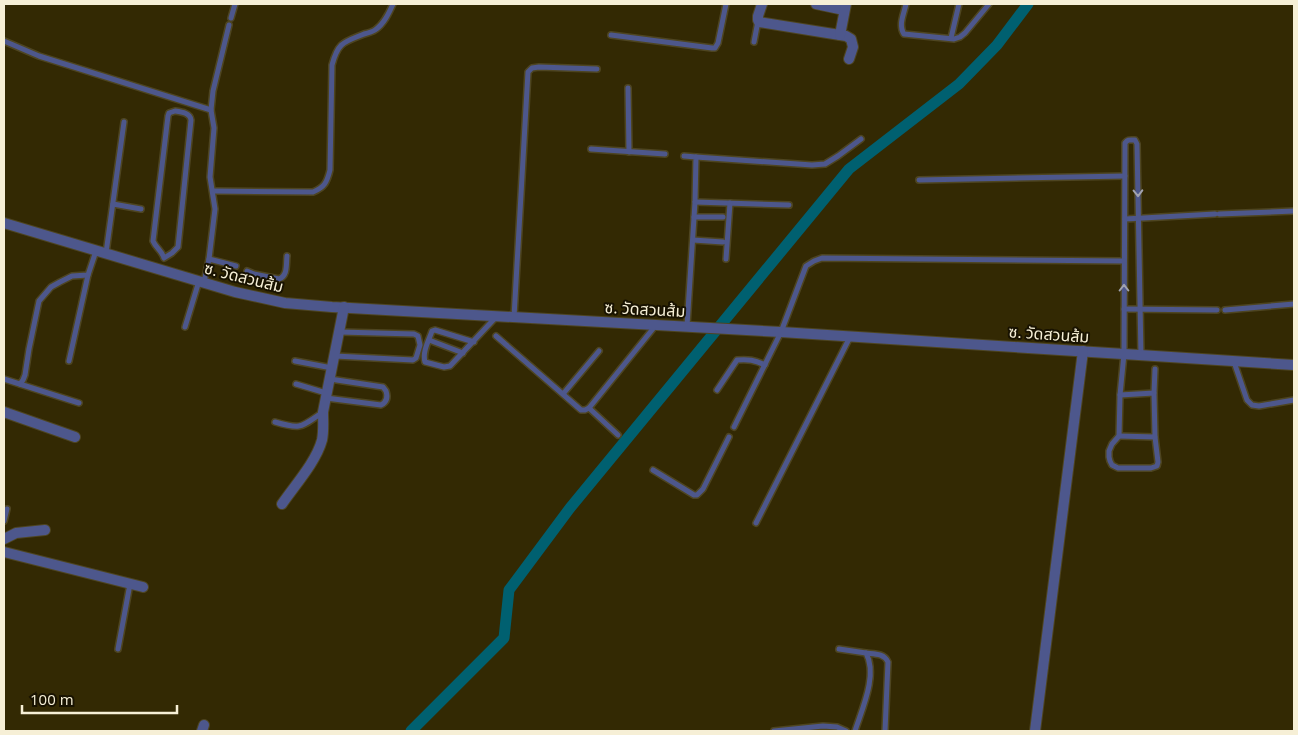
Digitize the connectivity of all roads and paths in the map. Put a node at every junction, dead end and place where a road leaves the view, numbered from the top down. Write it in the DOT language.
graph roads {
  1 [pos="235,4"];
  2 [pos="394,4"];
  3 [pos="726,4"];
  4 [pos="762,4"];
  5 [pos="816,4"];
  6 [pos="906,4"];
  7 [pos="960,4"];
  8 [pos="989,4"];
  9 [pos="845,7"];
  10 [pos="231,18"];
  11 [pos="758,20"];
  12 [pos="229,25"];
  13 [pos="612,35"];
  14 [pos="840,35"];
  15 [pos="951,38"];
  16 [pos="4,41"];
  17 [pos="754,42"];
  18 [pos="849,59"];
  19 [pos="597,69"];
  20 [pos="628,88"];
  21 [pos="211,110"];
  22 [pos="124,122"];
  23 [pos="861,139"];
  24 [pos="591,149"];
  25 [pos="629,152"];
  26 [pos="665,154"];
  27 [pos="684,156"];
  28 [pos="696,157"];
  29 [pos="1125,176"];
  30 [pos="919,180"];
  31 [pos="212,191"];
  32 [pos="695,202"];
  33 [pos="730,202"];
  34 [pos="113,204"];
  35 [pos="789,205"];
  36 [pos="141,208"];
  37 [pos="1294,211"];
  38 [pos="694,216"];
  39 [pos="723,217"];
  40 [pos="1125,219"];
  41 [pos="1138,219"];
  42 [pos="4,223"];
  43 [pos="693,240"];
  44 [pos="722,242"];
  45 [pos="101,252"];
  46 [pos="287,256"];
  47 [pos="164,258"];
  48 [pos="209,259"];
  49 [pos="726,259"];
  50 [pos="1124,261"];
  51 [pos="236,266"];
  52 [pos="162,270"];
  53 [pos="247,271"];
  54 [pos="88,275"];
  55 [pos="201,282"];
  56 [pos="1294,304"];
  57 [pos="344,307"];
  58 [pos="1124,310"];
  59 [pos="1140,310"];
  60 [pos="1217,310"];
  61 [pos="1225,310"];
  62 [pos="497,316"];
  63 [pos="514,317"];
  64 [pos="656,325"];
  65 [pos="687,326"];
  66 [pos="186,327"];
  67 [pos="340,332"];
  68 [pos="781,332"];
  69 [pos="496,336"];
  70 [pos="850,336"];
  71 [pos="429,340"];
  72 [pos="474,342"];
  73 [pos="599,351"];
  74 [pos="1083,351"];
  75 [pos="463,353"];
  76 [pos="1124,354"];
  77 [pos="1141,355"];
  78 [pos="335,356"];
  79 [pos="69,361"];
  80 [pos="296,361"];
  81 [pos="1234,362"];
  82 [pos="765,365"];
  83 [pos="1294,365"];
  84 [pos="332,368"];
  85 [pos="1155,369"];
  86 [pos="4,379"];
  87 [pos="330,380"];
  88 [pos="20,384"];
  89 [pos="296,384"];
  90 [pos="717,390"];
  91 [pos="1154,392"];
  92 [pos="563,394"];
  93 [pos="1120,395"];
  94 [pos="326,396"];
  95 [pos="1294,400"];
  96 [pos="79,403"];
  97 [pos="589,408"];
  98 [pos="4,412"];
  99 [pos="323,412"];
  100 [pos="276,422"];
  101 [pos="734,428"];
  102 [pos="618,435"];
  103 [pos="1119,436"];
  104 [pos="75,437"];
  105 [pos="729,437"];
  106 [pos="1155,437"];
  107 [pos="653,470"];
  108 [pos="282,504"];
  109 [pos="7,509"];
  110 [pos="4,521"];
  111 [pos="756,523"];
  112 [pos="45,530"];
  113 [pos="4,540"];
  114 [pos="4,552"];
  115 [pos="130,584"];
  116 [pos="142,587"];
  117 [pos="118,649"];
  118 [pos="839,649"];
  119 [pos="866,653"];
  120 [pos="774,731"];
  121 [pos="846,731"];
  122 [pos="855,731"];
  123 [pos="885,731"];
  124 [pos="1035,731"];
  1 -- 10 [label="lane"];
  2 -- 31 [label="lane"];
  3 -- 13 [label="lane"];
  4 -- 11 [label="street"];
  5 -- 9 [label="street"];
  6 -- 15 [label="lane"];
  7 -- 15 [label="lane"];
  8 -- 15 [label="lane"];
  9 -- 14 [label="street"];
  11 -- 14 [label="street"];
  11 -- 17 [label="lane"];
  12 -- 21 [label="lane"];
  14 -- 18 [label="street"];
  16 -- 21 [label="lane"];
  19 -- 63 [label="lane"];
  20 -- 25 [label="lane"];
  21 -- 31 [label="lane"];
  22 -- 34 [label="lane"];
  23 -- 28 [label="lane"];
  24 -- 25 [label="lane"];
  25 -- 26 [label="lane"];
  27 -- 28 [label="lane"];
  28 -- 32 [label="lane"];
  29 -- 30 [label="lane"];
  29 -- 40 [label="lane"];
  29 -- 41 [label="lane, one-way"];
  31 -- 48 [label="lane"];
  32 -- 33 [label="lane"];
  32 -- 38 [label="lane"];
  33 -- 35 [label="lane"];
  33 -- 49 [label="lane"];
  34 -- 36 [label="lane"];
  34 -- 45 [label="lane"];
  37 -- 41 [label="lane"];
  38 -- 39 [label="lane"];
  38 -- 43 [label="lane"];
  40 -- 41 [label="lane"];
  40 -- 50 [label="lane"];
  41 -- 59 [label="lane"];
  42 -- 45 [label="street, ซ. วัดสวนส้ม"];
  43 -- 44 [label="lane"];
  43 -- 65 [label="lane"];
  45 -- 52 [label="street, ซ. วัดสวนส้ม"];
  45 -- 54 [label="lane"];
  46 -- 53 [label="lane"];
  47 -- 47 [label="lane"];
  47 -- 52 [label="lane"];
  48 -- 51 [label="lane"];
  48 -- 55 [label="lane"];
  58 -- 50 [label="lane, one-way"];
  50 -- 68 [label="lane"];
  52 -- 55 [label="street, ซ. วัดสวนส้ม"];
  54 -- 79 [label="lane"];
  54 -- 88 [label="lane"];
  55 -- 57 [label="street, ซ. วัดสวนส้ม"];
  55 -- 66 [label="lane"];
  56 -- 61 [label="lane"];
  57 -- 62 [label="street, ซ. วัดสวนส้ม"];
  57 -- 67 [label="street"];
  58 -- 59 [label="lane"];
  58 -- 76 [label="lane"];
  59 -- 60 [label="lane"];
  59 -- 77 [label="lane"];
  62 -- 63 [label="street, ซ. วัดสวนส้ม"];
  62 -- 72 [label="lane"];
  63 -- 64 [label="street, ซ. วัดสวนส้ม"];
  64 -- 65 [label="street, ซ. วัดสวนส้ม"];
  64 -- 97 [label="lane"];
  65 -- 68 [label="street, ซ. วัดสวนส้ม"];
  67 -- 78 [label="street"];
  67 -- 78 [label="lane"];
  68 -- 70 [label="street, ซ. วัดสวนส้ม"];
  68 -- 82 [label="lane"];
  69 -- 92 [label="lane"];
  70 -- 74 [label="street, ซ. วัดสวนส้ม"];
  70 -- 111 [label="lane"];
  71 -- 72 [label="lane"];
  71 -- 75 [label="lane"];
  71 -- 75 [label="lane"];
  72 -- 75 [label="lane"];
  73 -- 92 [label="lane"];
  74 -- 76 [label="street, ซ. วัดสวนส้ม"];
  74 -- 124 [label="street"];
  76 -- 77 [label="street, ซ. วัดสวนส้ม"];
  76 -- 93 [label="lane"];
  77 -- 81 [label="street, ซ. วัดสวนส้ม"];
  78 -- 84 [label="street"];
  80 -- 84 [label="lane"];
  81 -- 83 [label="street, ซ. วัดสวนส้ม"];
  81 -- 95 [label="lane"];
  82 -- 90 [label="lane"];
  82 -- 101 [label="lane"];
  84 -- 87 [label="street"];
  85 -- 91 [label="lane"];
  86 -- 88 [label="lane"];
  87 -- 94 [label="street"];
  87 -- 94 [label="lane"];
  88 -- 96 [label="lane"];
  89 -- 94 [label="lane"];
  91 -- 93 [label="lane"];
  91 -- 106 [label="lane"];
  92 -- 97 [label="lane"];
  93 -- 103 [label="lane"];
  94 -- 99 [label="street"];
  97 -- 102 [label="lane"];
  98 -- 104 [label="street"];
  99 -- 100 [label="lane"];
  99 -- 108 [label="street"];
  103 -- 106 [label="lane"];
  103 -- 106 [label="lane"];
  105 -- 107 [label="lane"];
  109 -- 110 [label="lane"];
  112 -- 113 [label="street"];
  114 -- 115 [label="street"];
  115 -- 116 [label="street"];
  115 -- 117 [label="lane"];
  118 -- 119 [label="lane"];
  119 -- 122 [label="lane"];
  119 -- 123 [label="lane"];
  120 -- 121 [label="lane"];
}
